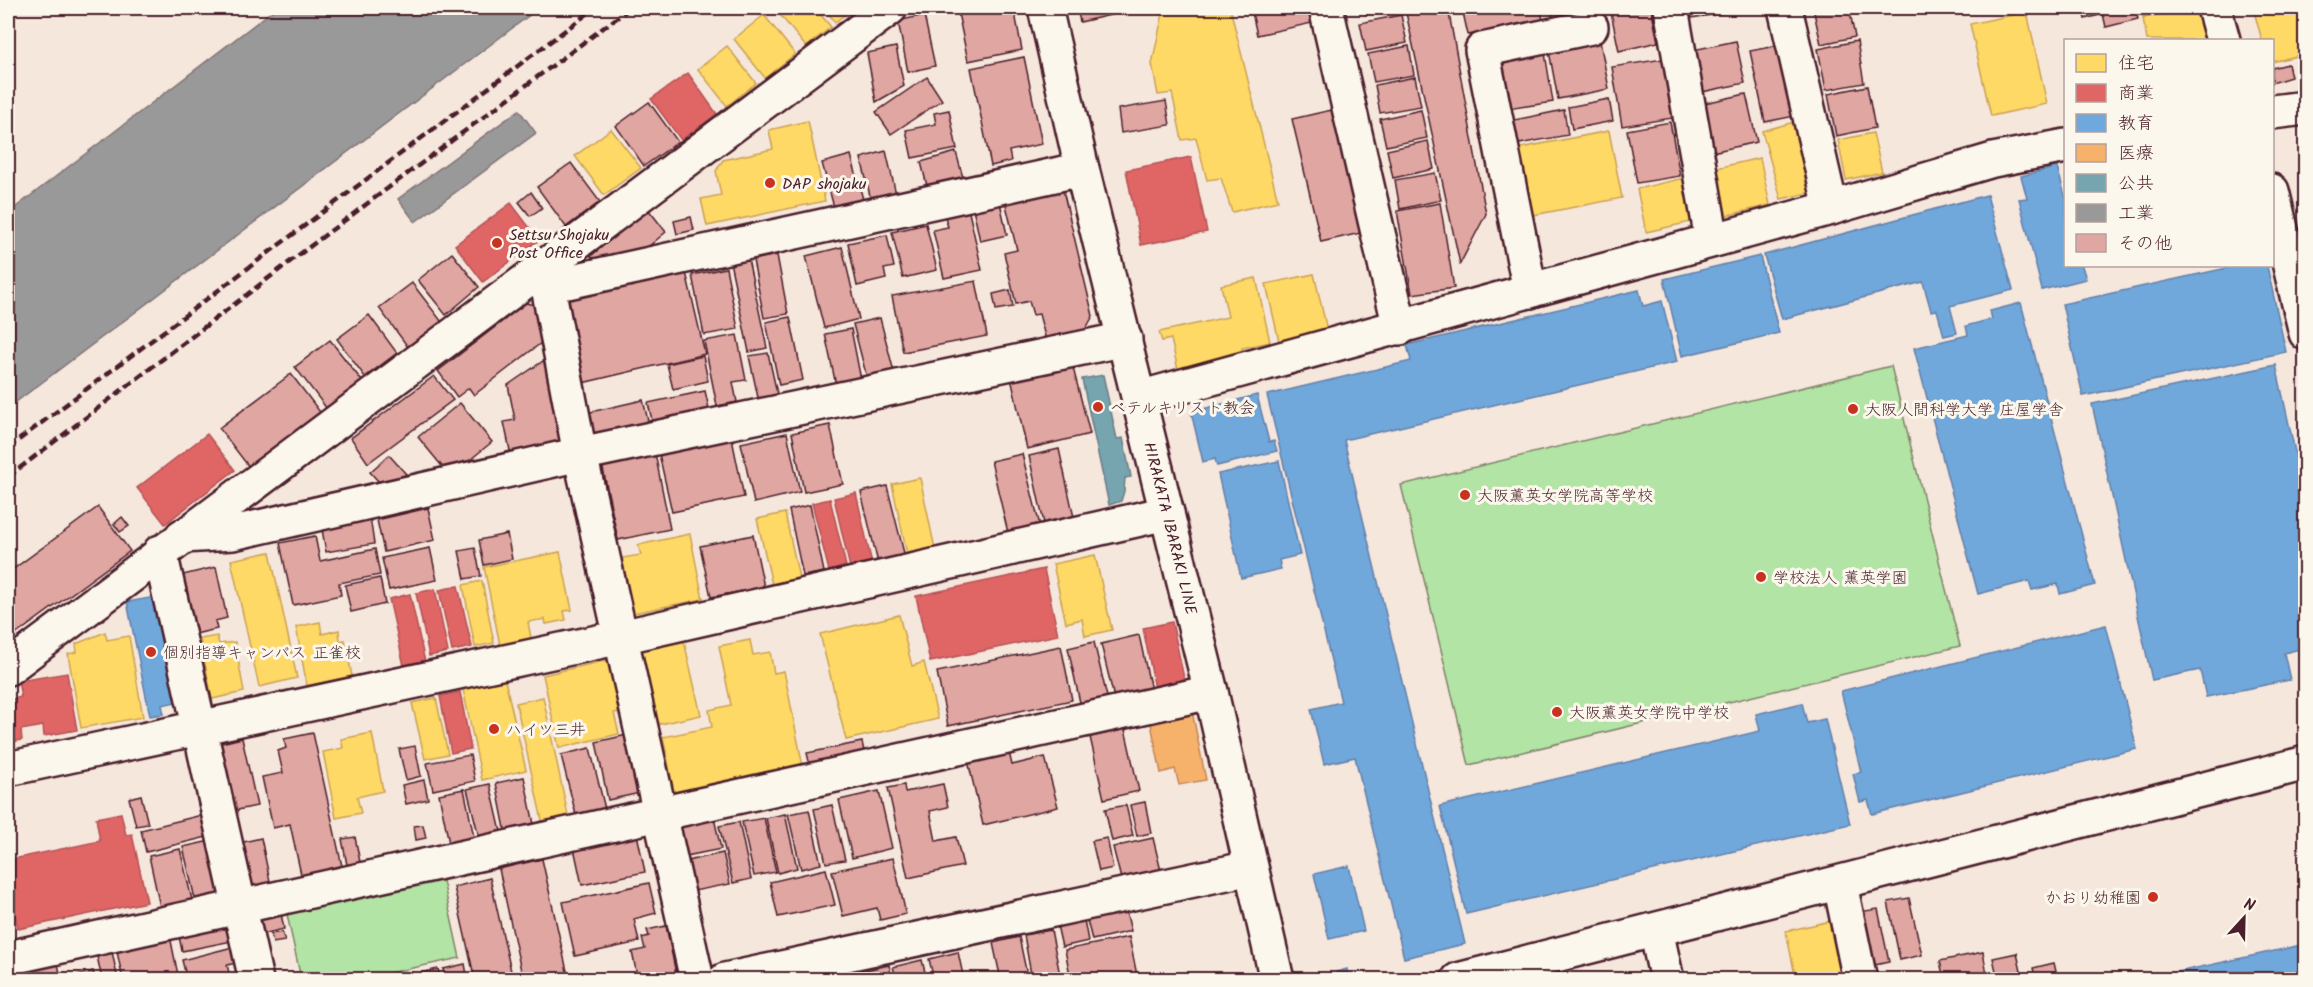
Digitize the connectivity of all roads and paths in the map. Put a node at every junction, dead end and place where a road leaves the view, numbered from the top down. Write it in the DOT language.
graph roads {
  1 [pos="890,8"];
  2 [pos="1045,8"];
  3 [pos="1326,8"];
  4 [pos="1671,8"];
  5 [pos="1785,8"];
  6 [pos="2214,8"];
  7 [pos="1591,27"];
  8 [pos="2223,39"];
  9 [pos="2306,108"];
  10 [pos="2274,112"];
  11 [pos="2064,146"];
  12 [pos="1082,169"];
  13 [pos="2274,198"];
  14 [pos="1831,208"];
  15 [pos="1712,240"];
  16 [pos="538,269"];
  17 [pos="1530,291"];
  18 [pos="1400,328"];
  19 [pos="2306,333"];
  20 [pos="1125,339"];
  21 [pos="1139,398"];
  22 [pos="580,454"];
  23 [pos="1167,513"];
  24 [pos="171,544"];
  25 [pos="621,637"];
  26 [pos="8,668"];
  27 [pos="1211,692"];
  28 [pos="200,728"];
  29 [pos="2306,764"];
  30 [pos="8,769"];
  31 [pos="661,813"];
  32 [pos="1250,868"];
  33 [pos="1840,884"];
  34 [pos="240,905"];
  35 [pos="1656,930"];
  36 [pos="8,957"];
  37 [pos="256,980"];
  38 [pos="697,980"];
  39 [pos="725,980"];
  40 [pos="1277,980"];
  41 [pos="1458,980"];
  42 [pos="1667,980"];
  43 [pos="1860,980"];
  1 -- 16 [label="street"];
  2 -- 12 [label="street, HIRAKATA IBARAKI LINE"];
  3 -- 18 [label="street"];
  4 -- 15 [label="street"];
  5 -- 14 [label="street"];
  6 -- 8 [label="street"];
  7 -- 17 [label="street"];
  9 -- 10 [label="street"];
  11 -- 14 [label="street"];
  12 -- 16 [label="street"];
  12 -- 20 [label="street, HIRAKATA IBARAKI LINE"];
  13 -- 19 [label="street"];
  14 -- 15 [label="street"];
  15 -- 17 [label="street"];
  16 -- 22 [label="street"];
  16 -- 24 [label="street"];
  17 -- 18 [label="street"];
  18 -- 21 [label="street"];
  20 -- 21 [label="street, HIRAKATA IBARAKI LINE"];
  20 -- 22 [label="street"];
  21 -- 23 [label="street, HIRAKATA IBARAKI LINE"];
  22 -- 24 [label="street"];
  22 -- 25 [label="street"];
  23 -- 25 [label="street"];
  23 -- 27 [label="street, HIRAKATA IBARAKI LINE"];
  24 -- 26 [label="street"];
  24 -- 28 [label="street"];
  25 -- 28 [label="street"];
  25 -- 31 [label="street"];
  27 -- 31 [label="street"];
  27 -- 32 [label="street, HIRAKATA IBARAKI LINE"];
  28 -- 30 [label="street"];
  28 -- 34 [label="street"];
  29 -- 33 [label="street"];
  31 -- 34 [label="street"];
  31 -- 38 [label="street"];
  32 -- 39 [label="street"];
  32 -- 40 [label="street, HIRAKATA IBARAKI LINE"];
  33 -- 35 [label="street"];
  33 -- 43 [label="street"];
  34 -- 36 [label="street"];
  34 -- 37 [label="street"];
  35 -- 41 [label="street"];
  35 -- 42 [label="street"];
}
